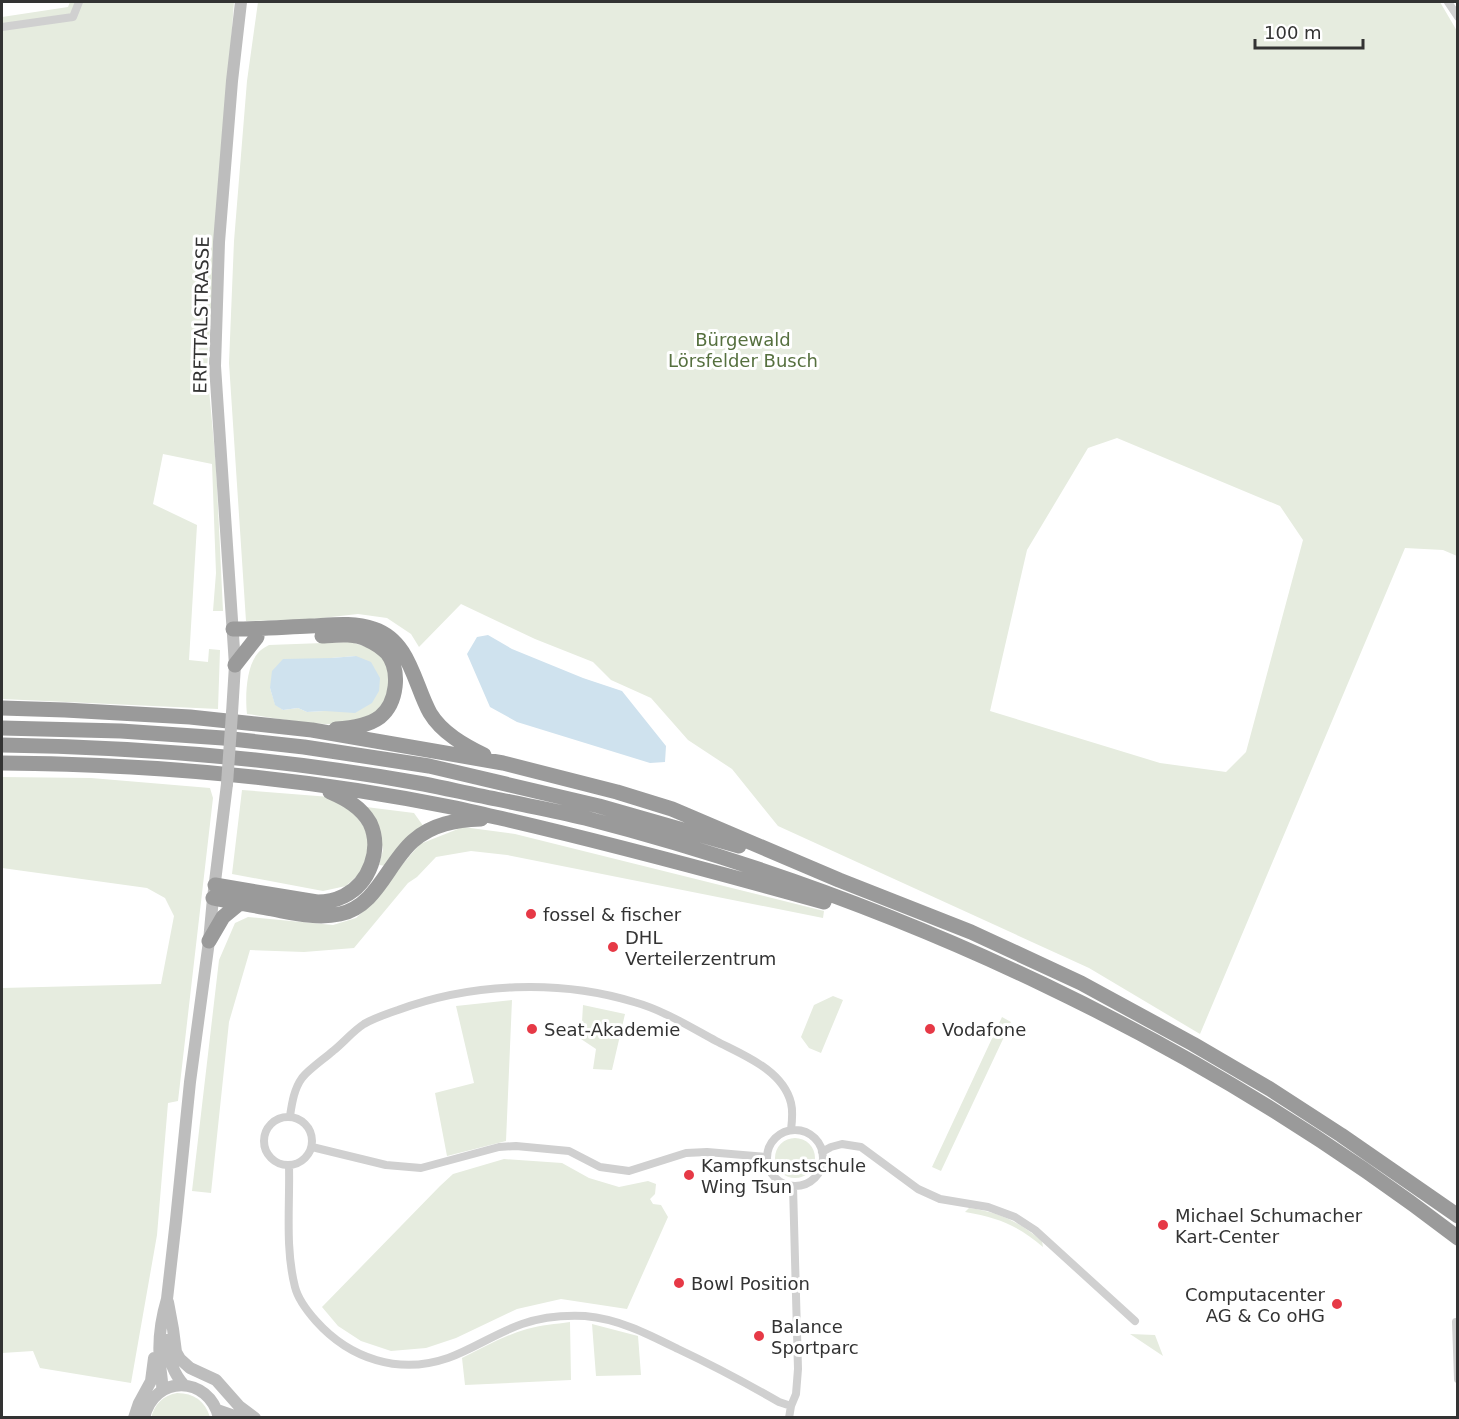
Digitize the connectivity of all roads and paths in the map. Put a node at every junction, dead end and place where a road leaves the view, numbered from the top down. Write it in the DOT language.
graph roads {
  1 [pos="79,2"];
  2 [pos="241,2"];
  3 [pos="1448,2"];
  4 [pos="1458,17"];
  5 [pos="2,27"];
  6 [pos="233,634"];
  7 [pos="256,637"];
  8 [pos="235,665"];
  9 [pos="2,708"];
  10 [pos="2,728"];
  11 [pos="312,730"];
  12 [pos="2,745"];
  13 [pos="2,763"];
  14 [pos="503,764"];
  15 [pos="307,784"];
  16 [pos="496,818"];
  17 [pos="839,880"];
  18 [pos="214,892"];
  19 [pos="240,903"];
  20 [pos="901,923"];
  21 [pos="209,941"];
  22 [pos="290,1116"];
  23 [pos="792,1130"];
  24 [pos="312,1147"];
  25 [pos="822,1152"];
  26 [pos="766,1158"];
  27 [pos="290,1165"];
  28 [pos="793,1186"];
  29 [pos="1458,1216"];
  30 [pos="1458,1238"];
  31 [pos="168,1305"];
  32 [pos="1134,1321"];
  33 [pos="1456,1322"];
  34 [pos="160,1336"];
  35 [pos="1458,1379"];
  36 [pos="184,1385"];
  37 [pos="162,1390"];
  38 [pos="791,1406"];
  39 [pos="218,1414"];
  40 [pos="134,1418"];
  41 [pos="144,1418"];
  42 [pos="240,1418"];
  43 [pos="255,1418"];
  44 [pos="789,1418"];
  1 -- 5 [label="street"];
  2 -- 6 [label="main road, ERFTTALSTRASSE"];
  3 -- 4 [label="street"];
  6 -- 7 [label="highway"];
  6 -- 8 [label="main road, ERFTTALSTRASSE"];
  6 -- 14 [label="highway"];
  7 -- 8 [label="highway"];
  7 -- 11 [label="highway"];
  8 -- 18 [label="main road, ERFTTALSTRASSE, bridge"];
  9 -- 11 [label="highway"];
  10 -- 17 [label="highway"];
  11 -- 14 [label="highway"];
  12 -- 20 [label="highway"];
  13 -- 15 [label="highway"];
  14 -- 17 [label="highway"];
  15 -- 16 [label="highway"];
  15 -- 18 [label="highway"];
  16 -- 19 [label="highway"];
  16 -- 20 [label="highway"];
  17 -- 29 [label="highway"];
  18 -- 19 [label="highway"];
  18 -- 21 [label="main road, ERFTTALSTRASSE"];
  19 -- 21 [label="highway"];
  20 -- 30 [label="highway"];
  21 -- 31 [label="main road, ERFTTALSTRASSE"];
  22 -- 23 [label="street"];
  22 -- 24 [label="street"];
  22 -- 27 [label="street"];
  23 -- 25 [label="street"];
  23 -- 26 [label="street"];
  24 -- 26 [label="street"];
  24 -- 27 [label="street"];
  25 -- 28 [label="street"];
  25 -- 32 [label="street"];
  26 -- 28 [label="street"];
  27 -- 38 [label="street"];
  28 -- 38 [label="street"];
  31 -- 34 [label="main road"];
  31 -- 36 [label="main road"];
  31 -- 43 [label="main road"];
  33 -- 35 [label="street"];
  34 -- 37 [label="main road"];
  34 -- 40 [label="main road"];
  36 -- 37 [label="main road"];
  36 -- 39 [label="main road"];
  37 -- 41 [label="main road"];
  38 -- 44 [label="street"];
  39 -- 42 [label="main road"];
}
